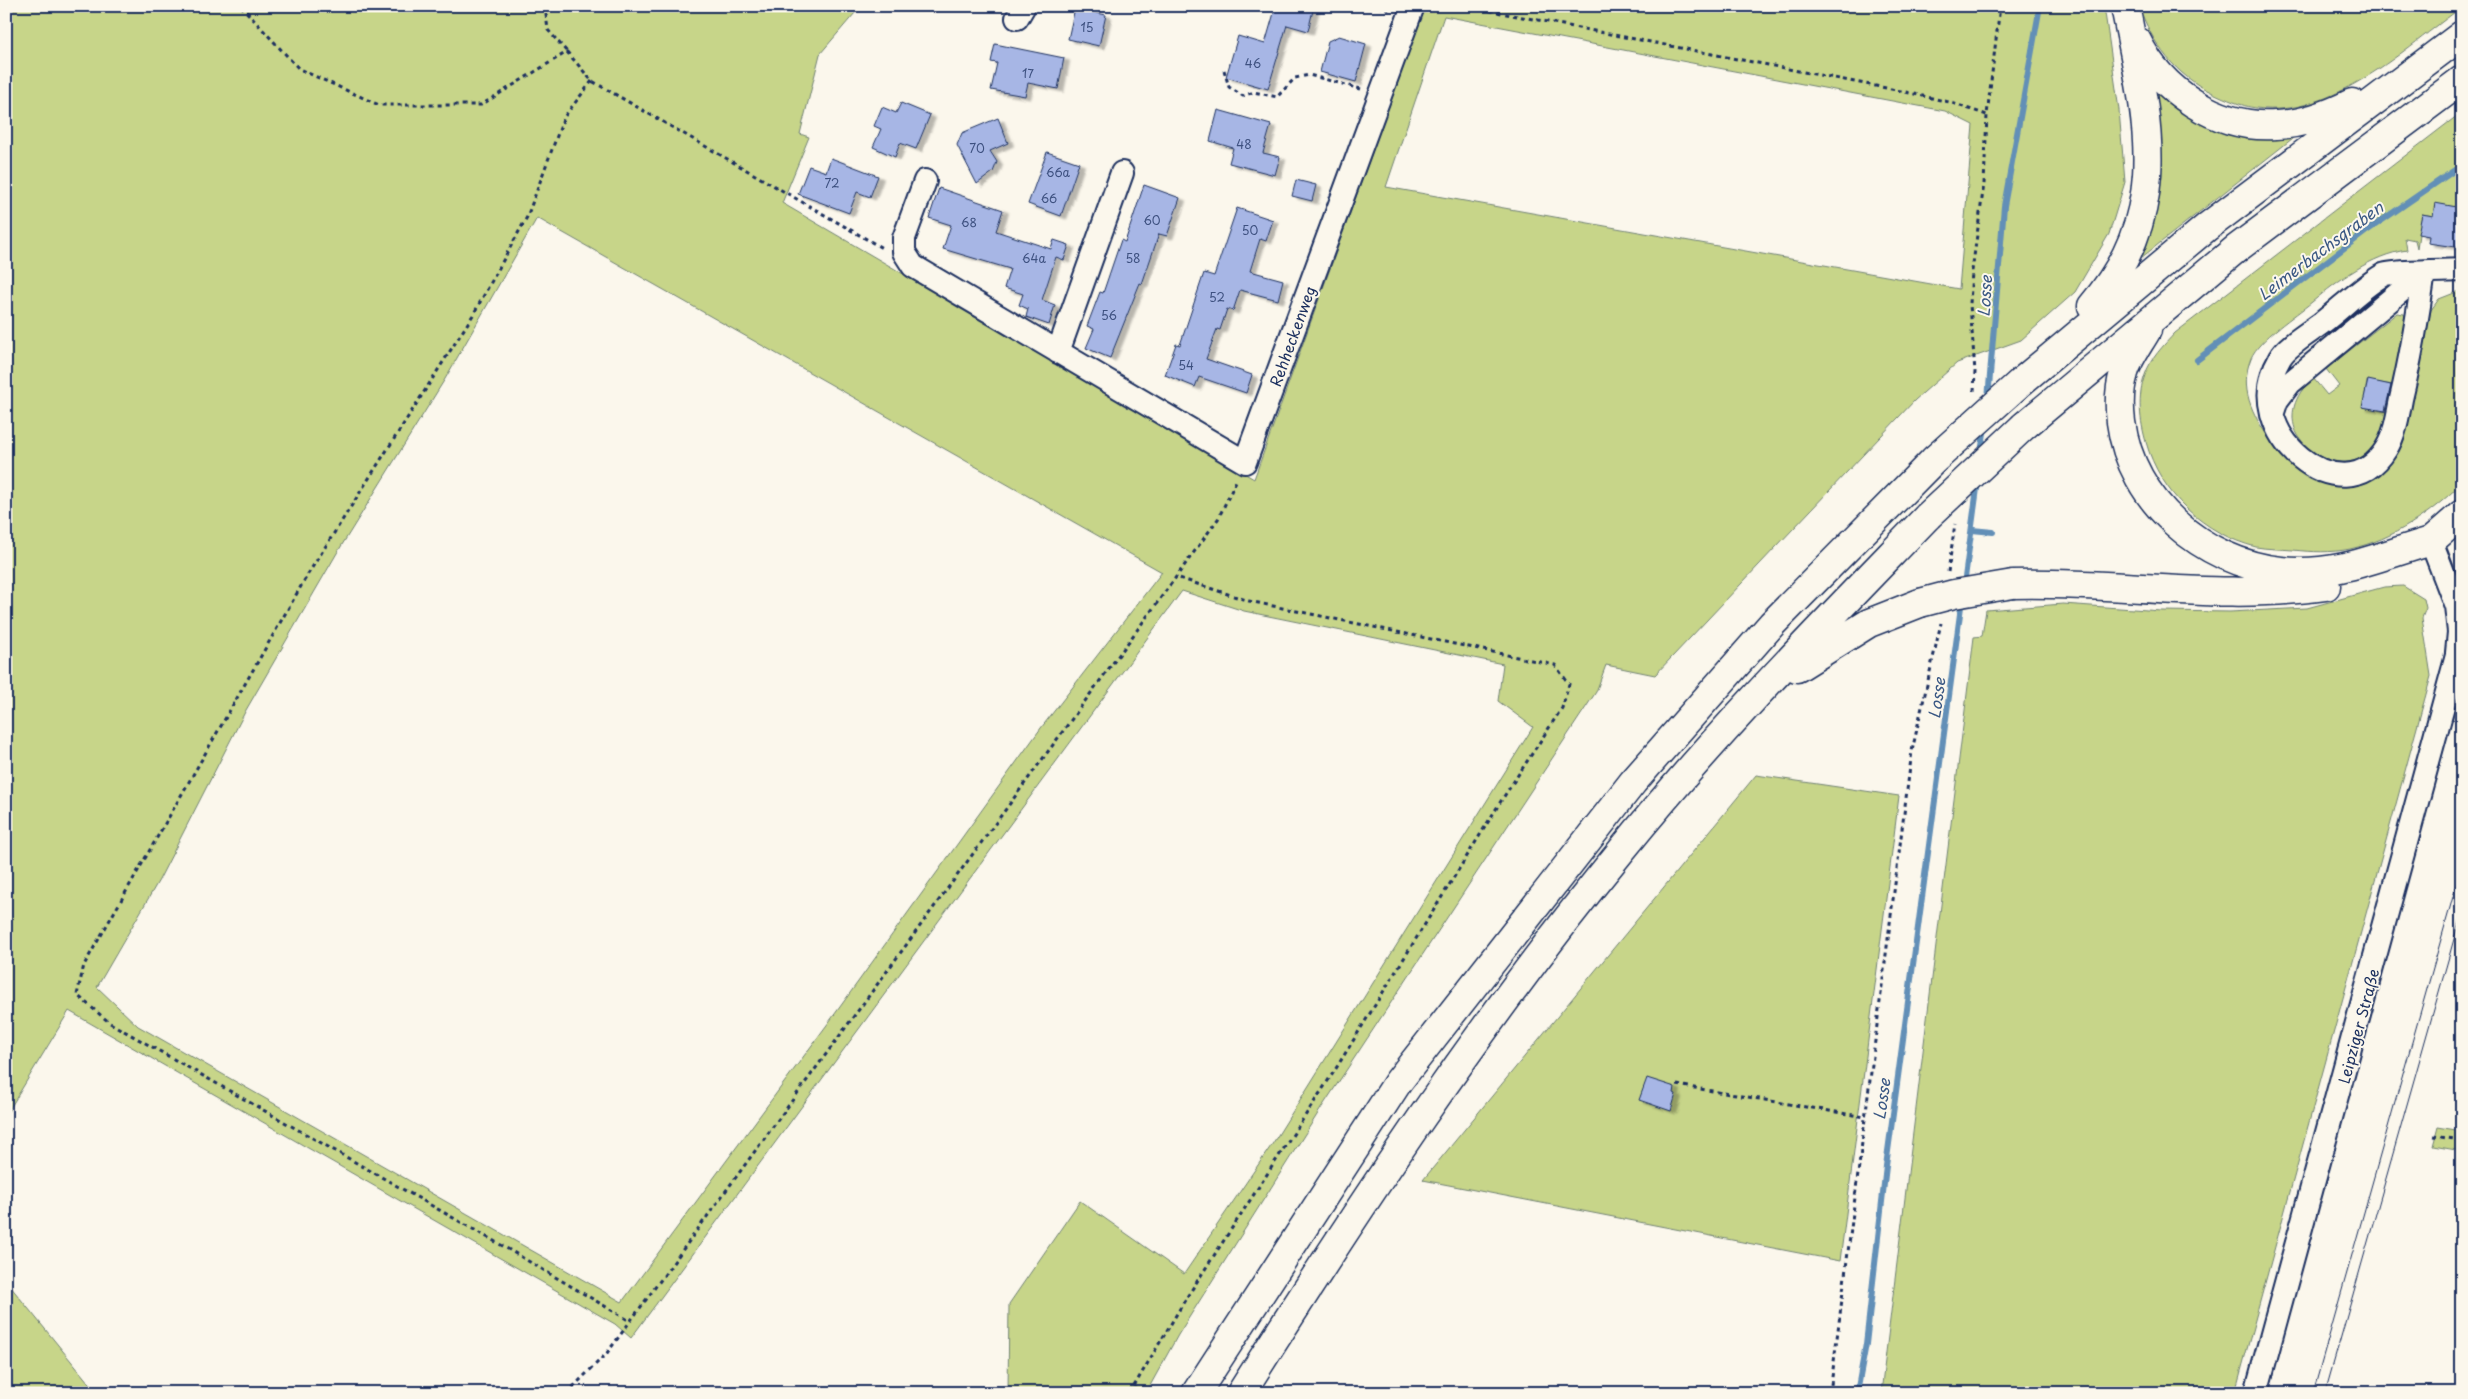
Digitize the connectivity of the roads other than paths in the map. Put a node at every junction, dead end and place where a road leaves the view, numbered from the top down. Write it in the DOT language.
graph roads {
  1 [pos="1403,8"];
  2 [pos="2126,10"];
  3 [pos="2462,35"];
  4 [pos="2462,80"];
  5 [pos="2399,81"];
  6 [pos="1122,173"];
  7 [pos="925,181"];
  8 [pos="2462,270"];
  9 [pos="2424,272"];
  10 [pos="2159,311"];
  11 [pos="1058,352"];
  12 [pos="2046,360"];
  13 [pos="2462,514"];
  14 [pos="2431,541"];
  15 [pos="2462,588"];
  16 [pos="2462,637"];
  17 [pos="2457,659"];
  18 [pos="1751,700"];
  19 [pos="1196,1393"];
  20 [pos="1241,1393"];
  21 [pos="2256,1393"];
  1 -- 11 [label="street, Rehheckenweg"];
  2 -- 5 [label="main road"];
  2 -- 12 [label="main road"];
  3 -- 5 [label="main road"];
  4 -- 10 [label="main road"];
  5 -- 12 [label="main road"];
  6 -- 11 [label="street"];
  7 -- 11 [label="street"];
  8 -- 9 [label="street"];
  9 -- 9 [label="street"];
  10 -- 14 [label="main road"];
  10 -- 18 [label="main road, bridge"];
  12 -- 19 [label="main road, bridge"];
  13 -- 14 [label="main road"];
  14 -- 15 [label="street"];
  14 -- 17 [label="street, Leipziger Straße"];
  14 -- 18 [label="main road, bridge"];
  16 -- 17 [label="street, Leipziger Straße"];
  17 -- 21 [label="street, Leipziger Straße"];
  18 -- 20 [label="main road"];
}
